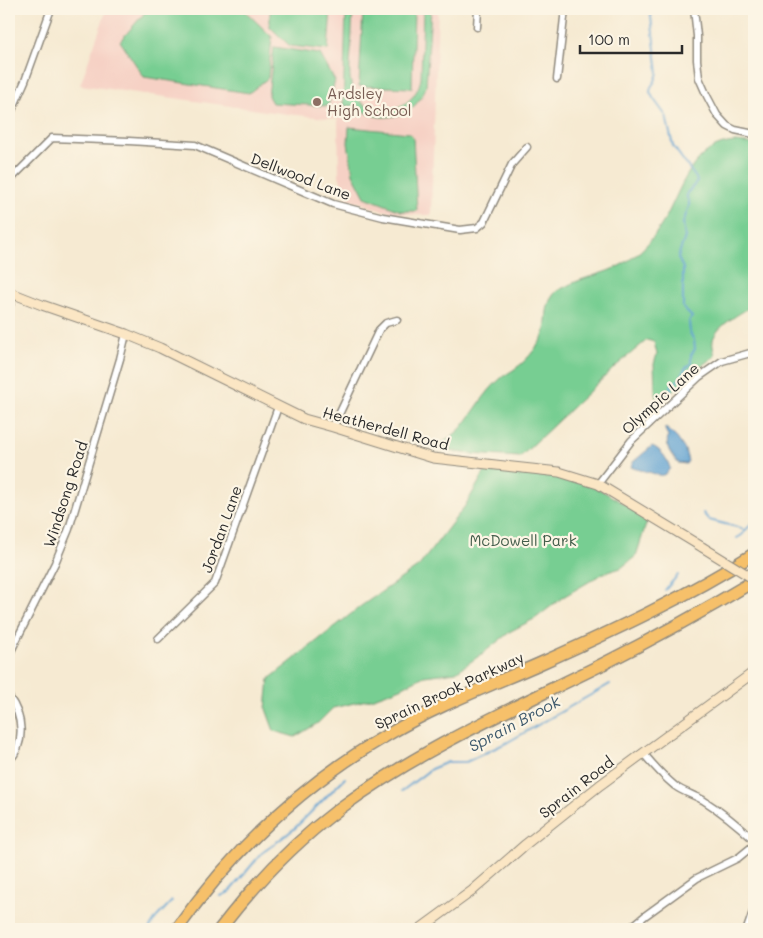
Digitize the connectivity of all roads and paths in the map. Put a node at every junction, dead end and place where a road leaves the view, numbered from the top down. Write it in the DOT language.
graph roads {
  1 [pos="51,9"];
  2 [pos="478,9"];
  3 [pos="565,9"];
  4 [pos="694,9"];
  5 [pos="478,26"];
  6 [pos="557,79"];
  7 [pos="9,117"];
  8 [pos="754,134"];
  9 [pos="527,147"];
  10 [pos="9,181"];
  11 [pos="11,293"];
  12 [pos="9,307"];
  13 [pos="398,320"];
  14 [pos="126,334"];
  15 [pos="754,352"];
  16 [pos="278,407"];
  17 [pos="334,427"];
  18 [pos="598,484"];
  19 [pos="754,554"];
  20 [pos="754,580"];
  21 [pos="158,639"];
  22 [pos="9,656"];
  23 [pos="754,672"];
  24 [pos="9,697"];
  25 [pos="643,753"];
  26 [pos="9,761"];
  27 [pos="754,840"];
  28 [pos="754,844"];
  29 [pos="754,909"];
  30 [pos="176,929"];
  31 [pos="220,929"];
  32 [pos="420,929"];
  33 [pos="629,929"];
  34 [pos="747,929"];
  1 -- 7 [label="street"];
  2 -- 5 [label="street"];
  3 -- 6 [label="street"];
  4 -- 8 [label="street"];
  9 -- 10 [label="street, Dellwood Lane"];
  11 -- 12 [label="street"];
  11 -- 14 [label="street, Heatherdell Road"];
  13 -- 17 [label="street"];
  14 -- 16 [label="street, Heatherdell Road"];
  14 -- 22 [label="street, Windsong Road"];
  15 -- 18 [label="street, Olympic Lane"];
  16 -- 17 [label="street, Heatherdell Road"];
  16 -- 21 [label="street, Jordan Lane"];
  17 -- 18 [label="street, Heatherdell Road"];
  18 -- 20 [label="street, Heatherdell Road, bridge"];
  19 -- 30 [label="highway, Sprain Brook Parkway"];
  20 -- 31 [label="highway"];
  23 -- 25 [label="street, Sprain Road"];
  24 -- 26 [label="street"];
  25 -- 27 [label="street"];
  25 -- 32 [label="street, Sprain Road"];
  28 -- 33 [label="street"];
  29 -- 34 [label="street"];
}
